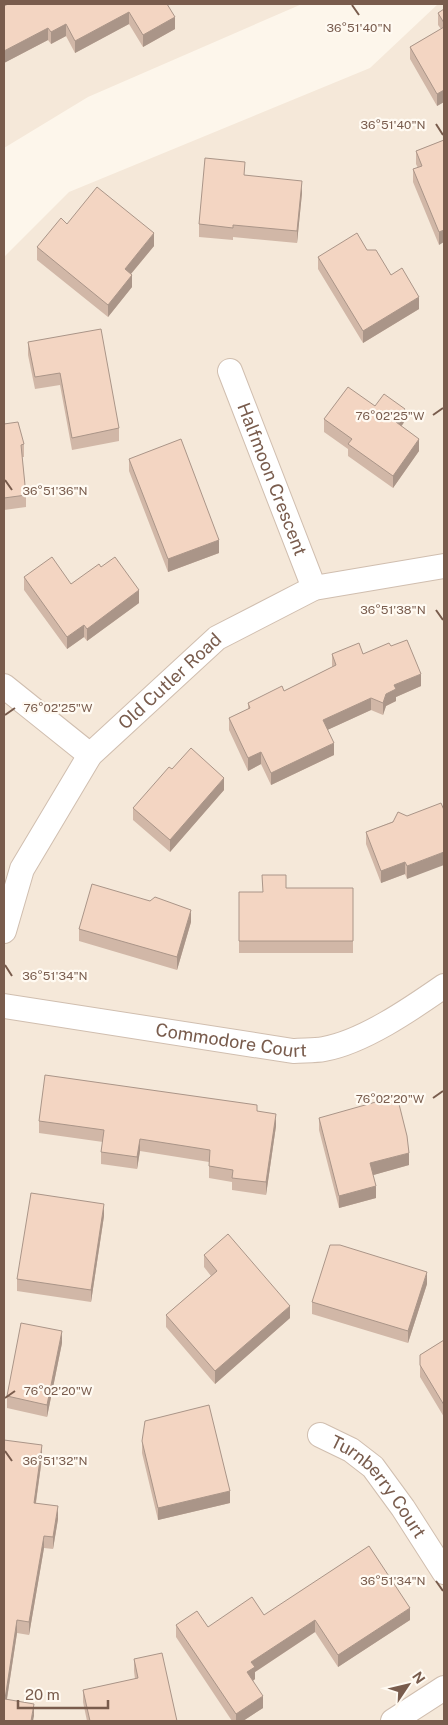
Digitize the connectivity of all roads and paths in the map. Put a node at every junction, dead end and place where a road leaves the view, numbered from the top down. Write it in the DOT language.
graph roads {
  1 [pos="230,370"];
  2 [pos="444,566"];
  3 [pos="314,588"];
  4 [pos="4,686"];
  5 [pos="90,754"];
  6 [pos="4,931"];
  7 [pos="444,986"];
  8 [pos="4,1006"];
  9 [pos="320,1435"];
  10 [pos="444,1572"];
  11 [pos="444,1688"];
  12 [pos="393,1721"];
  1 -- 3 [label="street, Halfmoon Crescent"];
  2 -- 3 [label="street, Old Cutler Road"];
  3 -- 5 [label="street, Old Cutler Road"];
  4 -- 5 [label="street"];
  5 -- 6 [label="street, Old Cutler Road"];
  7 -- 8 [label="street, Commodore Court"];
  9 -- 10 [label="street, Turnberry Court"];
  11 -- 12 [label="street"];
}
